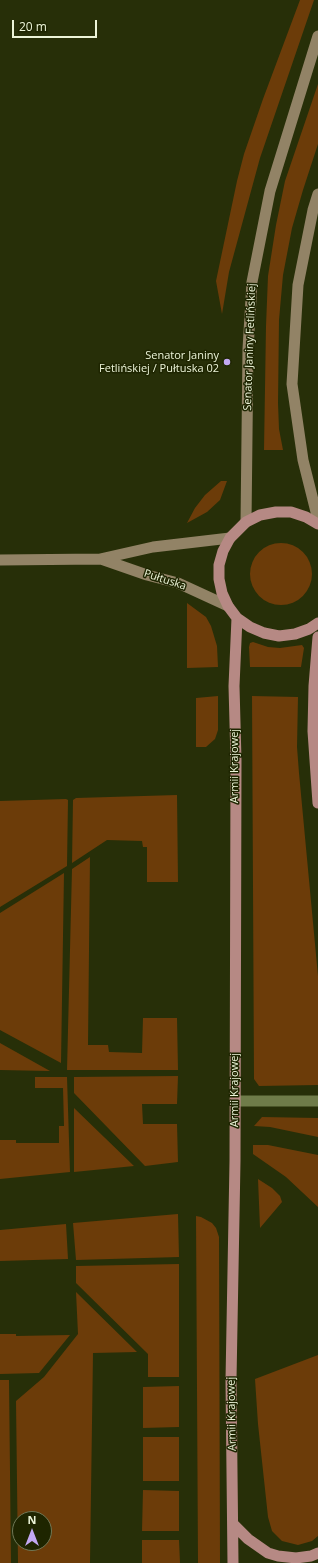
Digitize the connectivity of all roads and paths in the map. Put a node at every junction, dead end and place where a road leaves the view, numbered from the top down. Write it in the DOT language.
graph roads {
  1 [pos="318,36"];
  2 [pos="318,194"];
  3 [pos="318,520"];
  4 [pos="246,522"];
  5 [pos="318,524"];
  6 [pos="230,538"];
  7 [pos="100,559"];
  8 [pos="0,560"];
  9 [pos="228,606"];
  10 [pos="237,618"];
  11 [pos="318,623"];
  12 [pos="318,637"];
  13 [pos="318,803"];
  14 [pos="235,1101"];
  15 [pos="318,1101"];
  16 [pos="234,1525"];
  17 [pos="318,1553"];
  18 [pos="233,1563"];
  1 -- 4 [label="main road, Senator Janiny Fetlińskiej"];
  2 -- 3 [label="main road"];
  4 -- 5 [label="main road"];
  4 -- 6 [label="main road"];
  6 -- 7 [label="main road, Pułtuska"];
  6 -- 9 [label="main road"];
  7 -- 8 [label="main road, Pułtuska"];
  7 -- 9 [label="main road, Pułtuska"];
  9 -- 10 [label="main road"];
  10 -- 11 [label="main road"];
  10 -- 14 [label="main road, Armii Krajowej"];
  12 -- 13 [label="main road"];
  14 -- 15 [label="street"];
  14 -- 16 [label="main road, Armii Krajowej"];
  16 -- 17 [label="main road"];
  16 -- 18 [label="main road, Armii Krajowej"];
}
